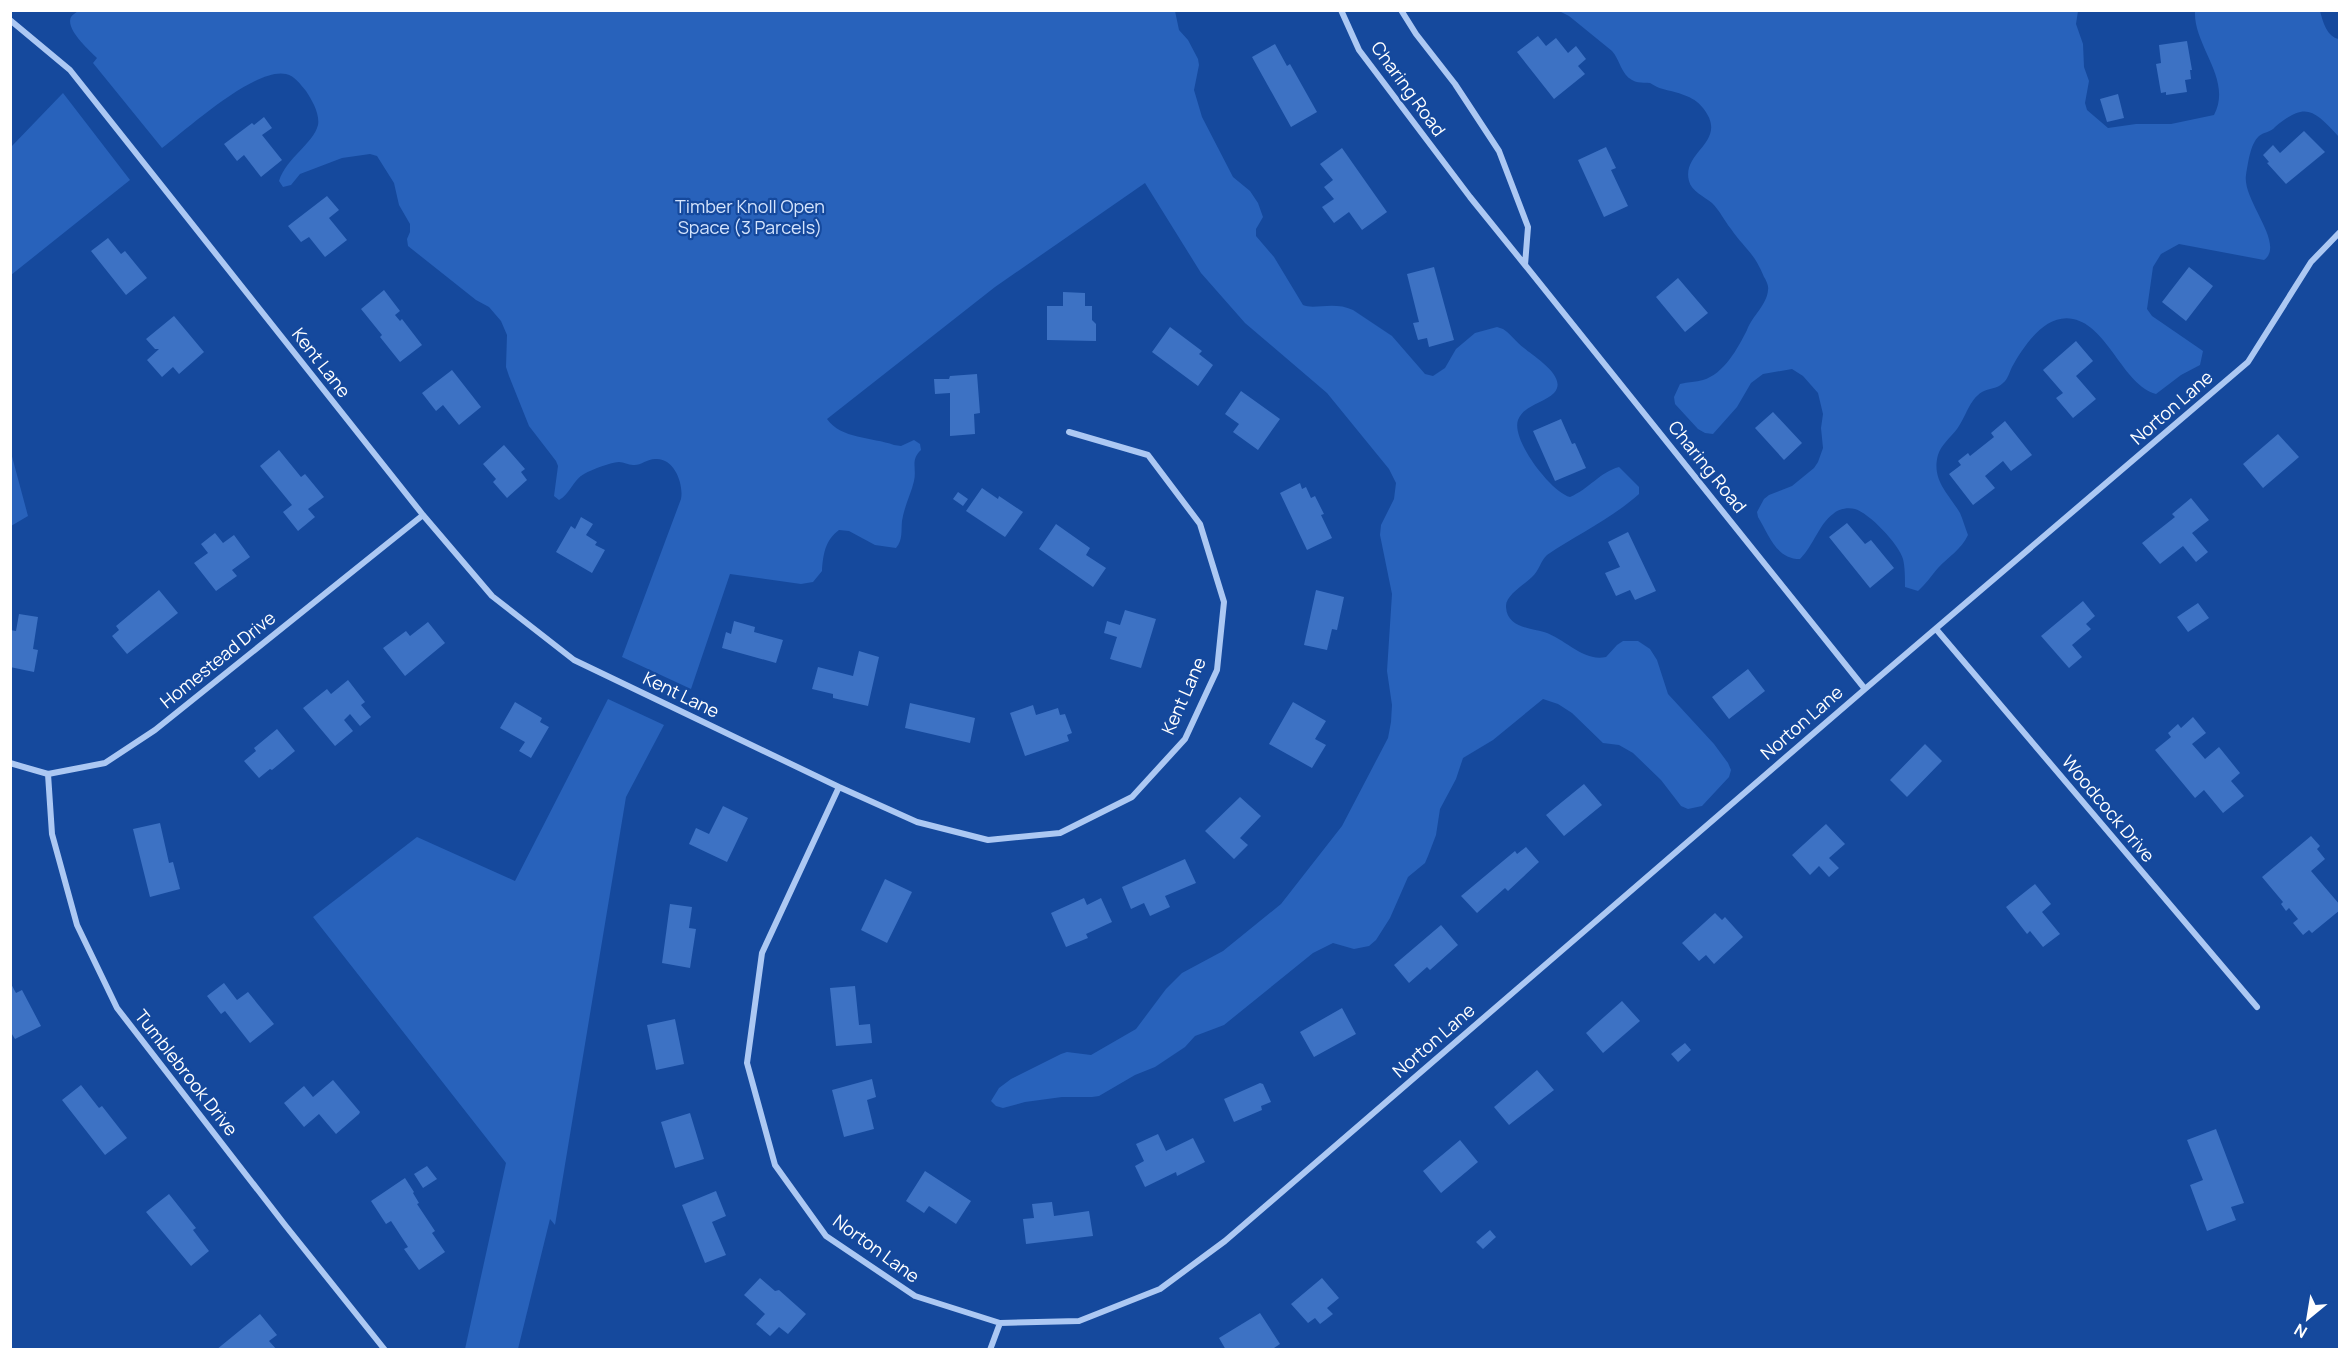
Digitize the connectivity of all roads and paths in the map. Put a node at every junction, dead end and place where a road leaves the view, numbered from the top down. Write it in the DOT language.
graph roads {
  1 [pos="1341,10"];
  2 [pos="1401,10"];
  3 [pos="10,20"];
  4 [pos="2340,232"];
  5 [pos="1526,265"];
  6 [pos="1069,432"];
  7 [pos="423,515"];
  8 [pos="1936,629"];
  9 [pos="1865,688"];
  10 [pos="10,763"];
  11 [pos="48,774"];
  12 [pos="839,787"];
  13 [pos="2257,1007"];
  14 [pos="1000,1323"];
  15 [pos="385,1350"];
  16 [pos="990,1350"];
  1 -- 5 [label="street, Charing Road"];
  2 -- 5 [label="street"];
  3 -- 7 [label="street, Kent Lane"];
  4 -- 8 [label="street, Norton Lane"];
  5 -- 9 [label="street, Charing Road"];
  6 -- 12 [label="street, Kent Lane"];
  7 -- 11 [label="street, Homestead Drive"];
  7 -- 12 [label="street, Kent Lane"];
  8 -- 9 [label="street, Norton Lane"];
  8 -- 13 [label="street, Woodcock Drive"];
  9 -- 14 [label="street, Norton Lane"];
  10 -- 11 [label="street, Homestead Drive"];
  11 -- 15 [label="street, Tumblebrook Drive"];
  12 -- 14 [label="street, Norton Lane"];
  14 -- 16 [label="street"];
}
